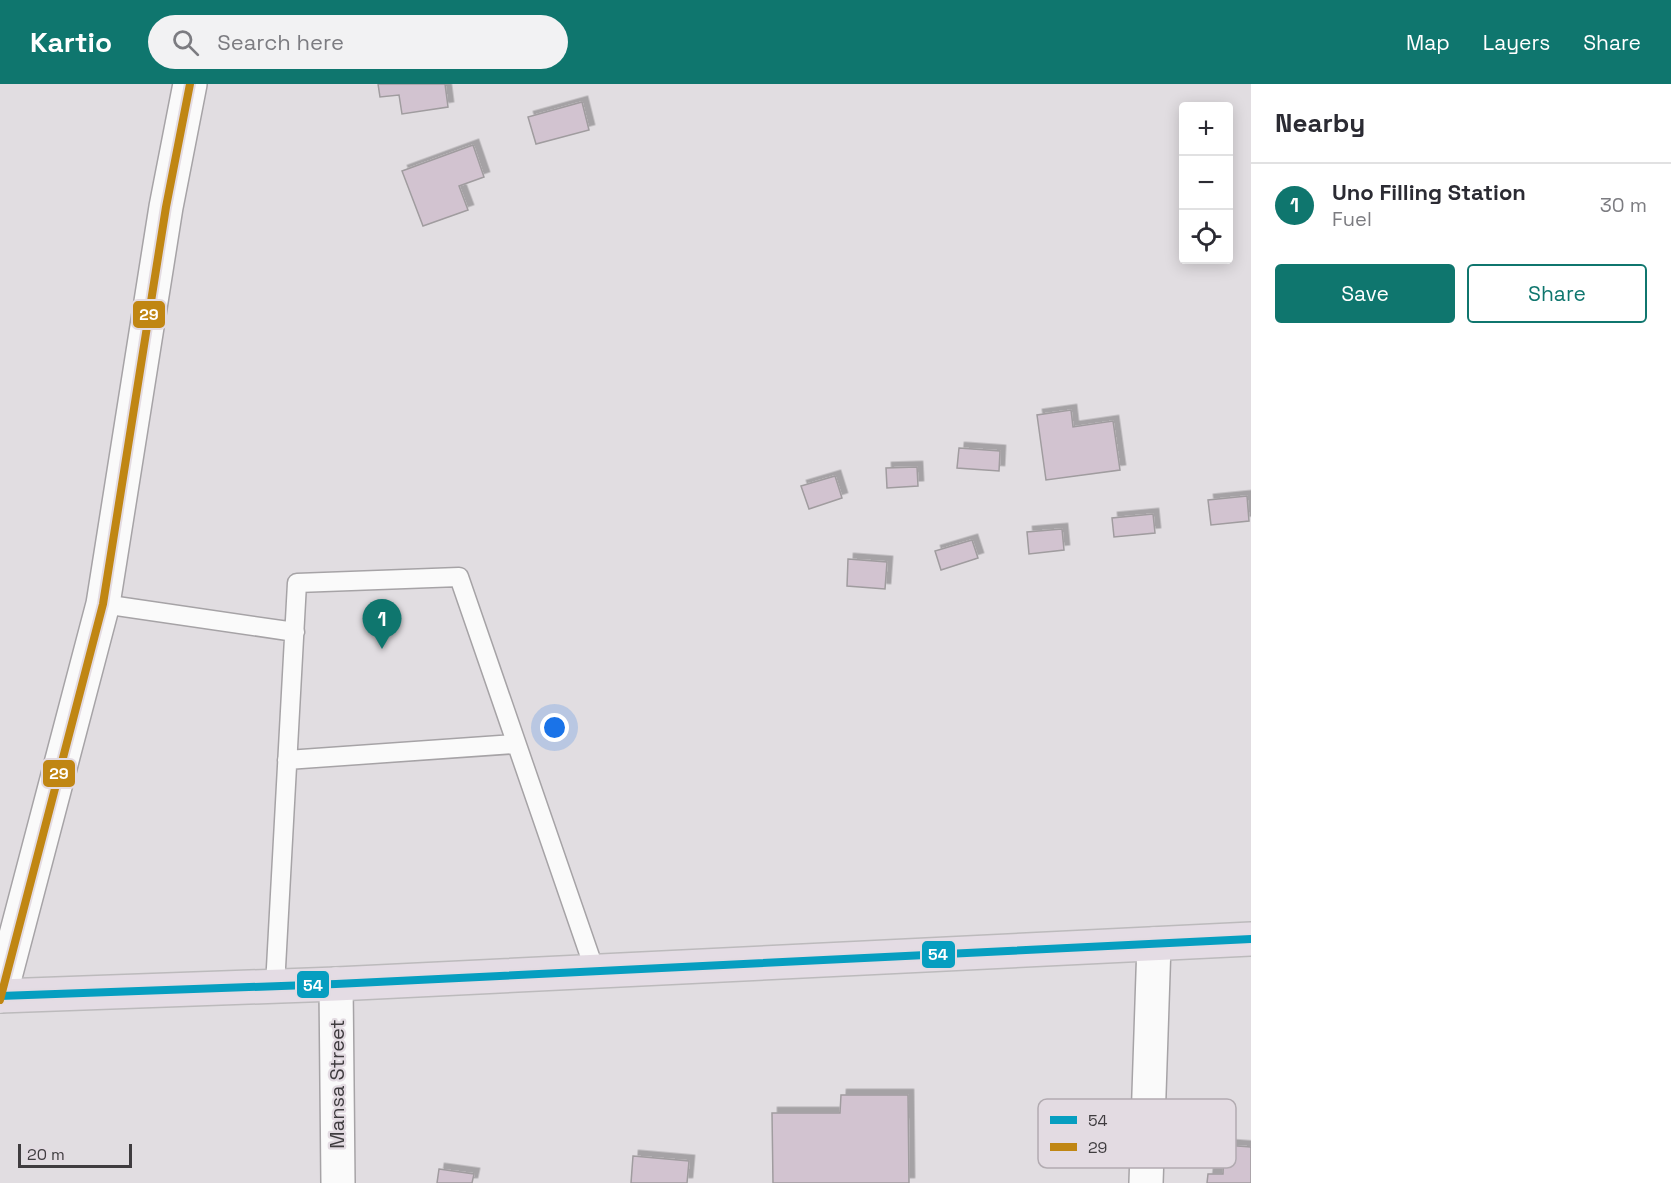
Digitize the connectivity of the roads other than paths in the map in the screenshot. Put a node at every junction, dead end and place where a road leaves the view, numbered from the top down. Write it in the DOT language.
graph roads {
  1 [pos="190,84"];
  2 [pos="103,604"];
  3 [pos="295,632"];
  4 [pos="515,744"];
  5 [pos="287,760"];
  6 [pos="1251,939"];
  7 [pos="1154,944"];
  8 [pos="595,971"];
  9 [pos="336,984"];
  10 [pos="275,986"];
  11 [pos="0,997"];
  12 [pos="1149,1099"];
  13 [pos="1147,1168"];
  14 [pos="338,1183"];
  15 [pos="1146,1183"];
  1 -- 2 [label="street"];
  2 -- 3 [label="lane"];
  2 -- 11 [label="street"];
  3 -- 4 [label="lane"];
  3 -- 5 [label="lane"];
  4 -- 5 [label="lane"];
  4 -- 8 [label="lane"];
  5 -- 10 [label="lane"];
  6 -- 7 [label="highway"];
  7 -- 8 [label="highway"];
  7 -- 12 [label="street"];
  8 -- 9 [label="highway"];
  9 -- 10 [label="highway"];
  9 -- 14 [label="street, Mansa Street"];
  10 -- 11 [label="highway"];
  13 -- 15 [label="street"];
}
